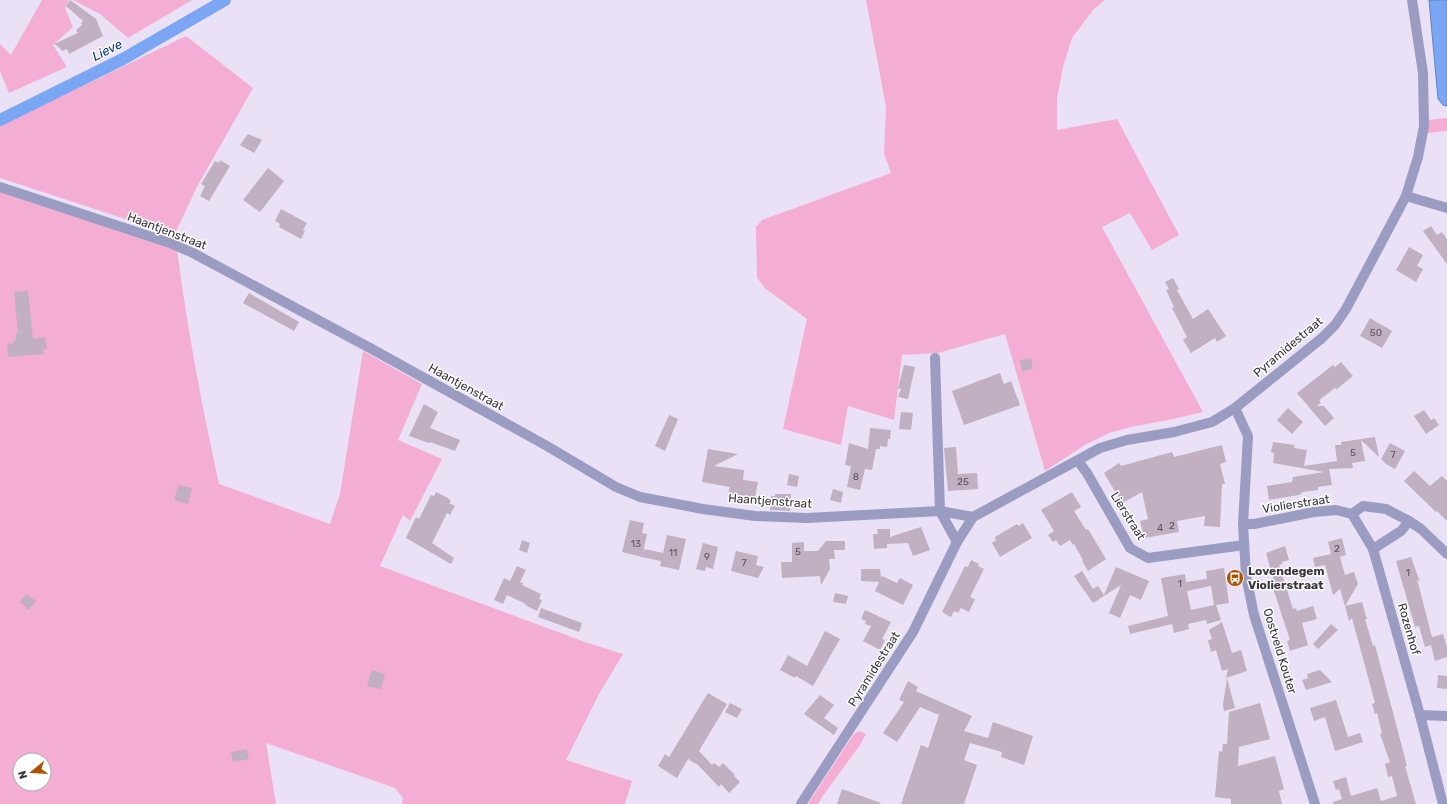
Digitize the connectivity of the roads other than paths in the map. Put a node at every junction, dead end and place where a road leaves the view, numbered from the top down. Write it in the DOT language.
graph roads {
  1 [pos="1412,0"];
  2 [pos="0,187"];
  3 [pos="1406,196"];
  4 [pos="1447,208"];
  5 [pos="935,358"];
  6 [pos="1235,408"];
  7 [pos="1078,461"];
  8 [pos="940,511"];
  9 [pos="1352,514"];
  10 [pos="973,517"];
  11 [pos="1409,521"];
  12 [pos="1243,524"];
  13 [pos="957,542"];
  14 [pos="1244,545"];
  15 [pos="1373,549"];
  16 [pos="1447,554"];
  17 [pos="1420,715"];
  18 [pos="1447,716"];
  19 [pos="801,804"];
  20 [pos="1315,804"];
  21 [pos="1443,804"];
  1 -- 3 [label="street, Pyramidestraat"];
  2 -- 8 [label="street, Haantjenstraat"];
  3 -- 4 [label="street"];
  3 -- 6 [label="street, Pyramidestraat"];
  5 -- 8 [label="street"];
  6 -- 7 [label="street, Pyramidestraat"];
  6 -- 12 [label="street, Oostveld Kouter"];
  7 -- 10 [label="street, Pyramidestraat"];
  7 -- 14 [label="street, Lierstraat"];
  8 -- 10 [label="street, Haantjenstraat"];
  8 -- 13 [label="street"];
  9 -- 11 [label="street"];
  9 -- 12 [label="street, Violierstraat"];
  9 -- 15 [label="street, Rozenhof"];
  10 -- 13 [label="street, Pyramidestraat"];
  11 -- 15 [label="street"];
  11 -- 16 [label="street"];
  12 -- 14 [label="street, Oostveld Kouter"];
  13 -- 19 [label="street, Pyramidestraat"];
  14 -- 20 [label="street, Oostveld Kouter"];
  15 -- 17 [label="street, Rozenhof"];
  17 -- 18 [label="street"];
  17 -- 21 [label="street, Rozenhof"];
}
